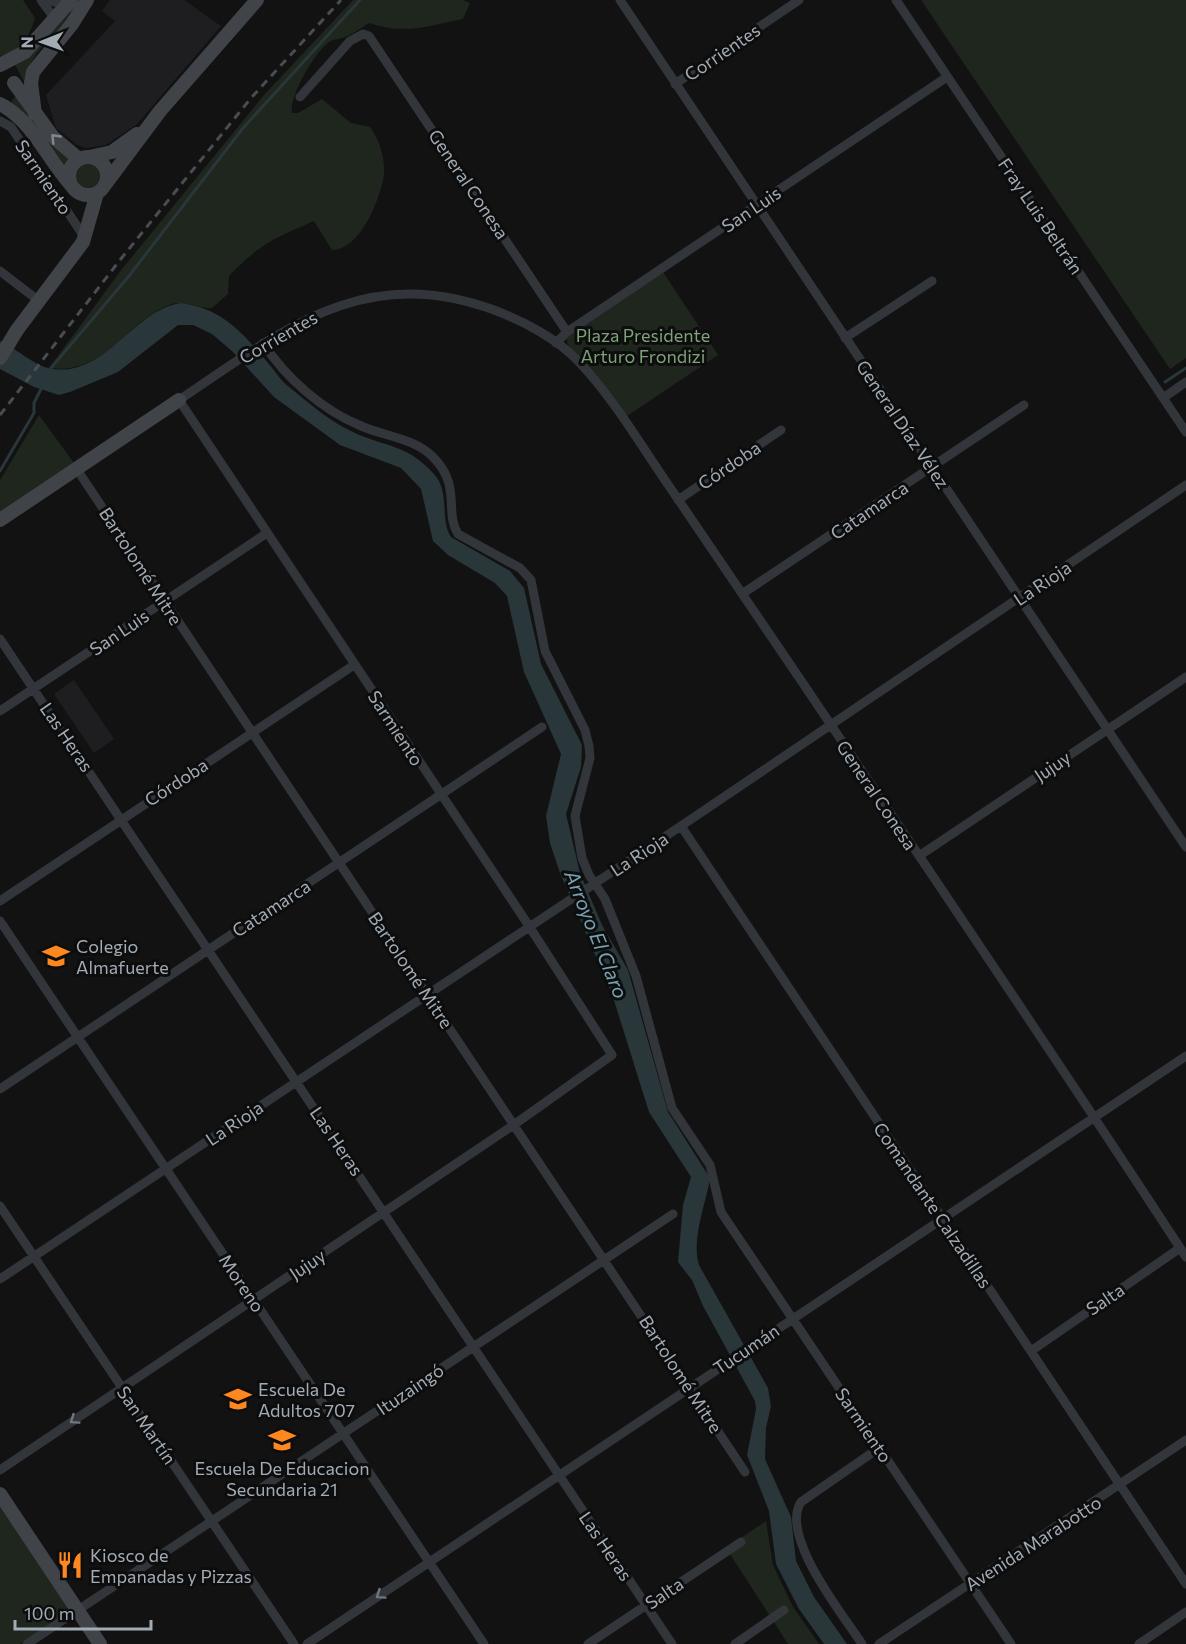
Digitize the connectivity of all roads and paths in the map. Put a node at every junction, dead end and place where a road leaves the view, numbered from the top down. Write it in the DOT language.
graph roads {
  1 [pos="41,0"];
  2 [pos="50,0"];
  3 [pos="257,0"];
  4 [pos="620,0"];
  5 [pos="799,0"];
  6 [pos="896,0"];
  7 [pos="76,5"];
  8 [pos="55,19"];
  9 [pos="0,66"];
  10 [pos="947,77"];
  11 [pos="14,83"];
  12 [pos="675,84"];
  13 [pos="300,97"];
  14 [pos="0,104"];
  15 [pos="160,111"];
  16 [pos="35,114"];
  17 [pos="0,121"];
  18 [pos="83,158"];
  19 [pos="75,189"];
  20 [pos="100,189"];
  21 [pos="757,205"];
  22 [pos="86,235"];
  23 [pos="0,272"];
  24 [pos="932,281"];
  25 [pos="39,301"];
  26 [pos="567,332"];
  27 [pos="845,338"];
  28 [pos="556,343"];
  29 [pos="261,345"];
  30 [pos="0,358"];
  31 [pos="1186,382"];
  32 [pos="1163,398"];
  33 [pos="179,400"];
  34 [pos="1024,405"];
  35 [pos="781,430"];
  36 [pos="1186,432"];
  37 [pos="76,468"];
  38 [pos="933,468"];
  39 [pos="1186,485"];
  40 [pos="678,500"];
  41 [pos="0,520"];
  42 [pos="267,533"];
  43 [pos="742,594"];
  44 [pos="1019,599"];
  45 [pos="165,602"];
  46 [pos="0,639"];
  47 [pos="354,665"];
  48 [pos="1186,677"];
  49 [pos="34,688"];
  50 [pos="0,711"];
  51 [pos="831,724"];
  52 [pos="542,727"];
  53 [pos="1108,729"];
  54 [pos="252,732"];
  55 [pos="441,796"];
  56 [pos="121,818"];
  57 [pos="681,826"];
  58 [pos="1186,847"];
  59 [pos="919,856"];
  60 [pos="340,862"];
  61 [pos="592,884"];
  62 [pos="0,901"];
  63 [pos="0,921"];
  64 [pos="529,926"];
  65 [pos="207,950"];
  66 [pos="427,993"];
  67 [pos="77,1038"];
  68 [pos="612,1055"];
  69 [pos="1186,1056"];
  70 [pos="296,1081"];
  71 [pos="0,1089"];
  72 [pos="1094,1119"];
  73 [pos="515,1124"];
  74 [pos="165,1169"];
  75 [pos="0,1206"];
  76 [pos="385,1212"];
  77 [pos="673,1214"];
  78 [pos="942,1219"];
  79 [pos="1180,1248"];
  80 [pos="34,1257"];
  81 [pos="1186,1257"];
  82 [pos="606,1260"];
  83 [pos="0,1280"];
  84 [pos="253,1300"];
  85 [pos="791,1318"];
  86 [pos="473,1347"];
  87 [pos="1031,1351"];
  88 [pos="690,1386"];
  89 [pos="123,1388"];
  90 [pos="343,1434"];
  91 [pos="1186,1440"];
  92 [pos="879,1448"];
  93 [pos="0,1470"];
  94 [pos="746,1472"];
  95 [pos="559,1475"];
  96 [pos="1121,1485"];
  97 [pos="0,1494"];
  98 [pos="212,1520"];
  99 [pos="741,1542"];
  100 [pos="429,1562"];
  101 [pos="970,1584"];
  102 [pos="1186,1584"];
  103 [pos="646,1605"];
  104 [pos="77,1610"];
  105 [pos="784,1610"];
  106 [pos="1186,1612"];
  107 [pos="27,1644"];
  108 [pos="100,1644"];
  109 [pos="294,1644"];
  110 [pos="307,1644"];
  111 [pos="484,1644"];
  112 [pos="588,1644"];
  113 [pos="672,1644"];
  114 [pos="735,1644"];
  115 [pos="862,1644"];
  116 [pos="879,1644"];
  117 [pos="1011,1644"];
  118 [pos="1139,1644"];
  1 -- 8 [label="street"];
  2 -- 7 [label="street"];
  3 -- 15 [label="street"];
  4 -- 12 [label="street, General Díaz Vélez"];
  5 -- 12 [label="street, Corrientes"];
  6 -- 10 [label="street, Fray Luis Beltrán"];
  7 -- 8 [label="street"];
  7 -- 16 [label="street"];
  8 -- 9 [label="street"];
  9 -- 11 [label="street"];
  10 -- 21 [label="street, San Luis"];
  10 -- 32 [label="street, Fray Luis Beltrán"];
  11 -- 14 [label="street"];
  11 -- 16 [label="street"];
  12 -- 21 [label="street, General Díaz Vélez"];
  13 -- 26 [label="street, General Conesa"];
  14 -- 19 [label="street"];
  15 -- 18 [label="street"];
  15 -- 20 [label="street"];
  18 -- 16 [label="street, one-way"];
  17 -- 22 [label="street, Sarmiento"];
  18 -- 19 [label="street"];
  18 -- 20 [label="street"];
  19 -- 20 [label="street"];
  19 -- 22 [label="street"];
  20 -- 22 [label="street"];
  21 -- 26 [label="street, San Luis"];
  21 -- 27 [label="street, General Díaz Vélez"];
  22 -- 25 [label="street"];
  23 -- 25 [label="street"];
  24 -- 27 [label="street"];
  25 -- 30 [label="street"];
  26 -- 28 [label="street, San Luis"];
  27 -- 38 [label="street, General Díaz Vélez"];
  28 -- 29 [label="street, Corrientes"];
  28 -- 40 [label="street, General Conesa"];
  29 -- 33 [label="street, Corrientes"];
  29 -- 61 [label="street"];
  31 -- 32 [label="street"];
  32 -- 36 [label="street, Fray Luis Beltrán"];
  33 -- 37 [label="street"];
  33 -- 42 [label="street, Sarmiento"];
  34 -- 38 [label="street, Catamarca"];
  35 -- 40 [label="street, Córdoba"];
  37 -- 41 [label="street"];
  37 -- 45 [label="street, Bartolomé Mitre"];
  38 -- 43 [label="street, Catamarca"];
  38 -- 44 [label="street, General Díaz Vélez"];
  39 -- 44 [label="street, La Rioja"];
  40 -- 43 [label="street, General Conesa"];
  42 -- 45 [label="street, San Luis"];
  42 -- 47 [label="street, Sarmiento"];
  43 -- 51 [label="street, General Conesa"];
  44 -- 51 [label="street, La Rioja"];
  44 -- 53 [label="street, General Díaz Vélez"];
  45 -- 49 [label="street, San Luis"];
  45 -- 54 [label="street, Bartolomé Mitre"];
  46 -- 49 [label="street, Las Heras"];
  47 -- 54 [label="street, Córdoba"];
  47 -- 55 [label="street, Sarmiento"];
  48 -- 53 [label="street, Jujuy"];
  49 -- 50 [label="street, San Luis"];
  49 -- 56 [label="street, Las Heras"];
  51 -- 57 [label="street, La Rioja"];
  51 -- 59 [label="street, General Conesa"];
  52 -- 55 [label="street, Catamarca"];
  53 -- 58 [label="street, General Díaz Vélez"];
  53 -- 59 [label="street, Jujuy"];
  54 -- 56 [label="street, Córdoba"];
  54 -- 60 [label="street, Bartolomé Mitre"];
  55 -- 60 [label="street, Catamarca"];
  55 -- 64 [label="street, Sarmiento"];
  56 -- 62 [label="street, Córdoba"];
  56 -- 65 [label="street, Las Heras"];
  57 -- 61 [label="street, La Rioja"];
  57 -- 78 [label="street, Comandante Calzadillas"];
  59 -- 72 [label="street, General Conesa"];
  60 -- 65 [label="street, Catamarca"];
  60 -- 66 [label="street, Bartolomé Mitre"];
  61 -- 64 [label="street, La Rioja"];
  61 -- 85 [label="street, Sarmiento"];
  63 -- 67 [label="street, Moreno"];
  64 -- 66 [label="street, La Rioja"];
  64 -- 68 [label="street, Sarmiento"];
  65 -- 67 [label="street, Catamarca"];
  65 -- 70 [label="street, Las Heras"];
  66 -- 70 [label="street, La Rioja"];
  66 -- 73 [label="street, Bartolomé Mitre"];
  67 -- 71 [label="street, Catamarca"];
  67 -- 74 [label="street, Moreno"];
  68 -- 73 [label="street, Jujuy"];
  69 -- 72 [label="street, Tucumán"];
  70 -- 74 [label="street, La Rioja"];
  70 -- 76 [label="street, Las Heras"];
  72 -- 78 [label="street, Tucumán"];
  72 -- 79 [label="street, General Conesa"];
  73 -- 76 [label="street, Jujuy"];
  73 -- 82 [label="street, Bartolomé Mitre"];
  74 -- 80 [label="street, La Rioja"];
  74 -- 84 [label="street, Moreno"];
  75 -- 80 [label="street, San Martín"];
  76 -- 84 [label="street, Jujuy"];
  76 -- 86 [label="street, Las Heras"];
  77 -- 82 [label="street, Ituzaingó"];
  78 -- 85 [label="street, Tucumán"];
  78 -- 87 [label="street, Comandante Calzadillas"];
  79 -- 81 [label="street, General Conesa"];
  79 -- 87 [label="street, Salta"];
  80 -- 83 [label="street, La Rioja"];
  80 -- 89 [label="street, San Martín"];
  82 -- 86 [label="street, Ituzaingó"];
  82 -- 88 [label="street, Bartolomé Mitre"];
  84 -- 89 [label="street, Jujuy"];
  84 -- 90 [label="street, Moreno"];
  85 -- 88 [label="street, Tucumán"];
  85 -- 92 [label="street, Sarmiento"];
  86 -- 90 [label="street, Ituzaingó"];
  86 -- 95 [label="street, Las Heras"];
  87 -- 96 [label="street, Comandante Calzadillas"];
  88 -- 94 [label="street, Bartolomé Mitre"];
  88 -- 95 [label="street, Tucumán"];
  89 -- 93 [label="street, Jujuy, one-way"];
  89 -- 98 [label="street, San Martín"];
  90 -- 98 [label="street, Ituzaingó"];
  90 -- 100 [label="street, Moreno"];
  91 -- 96 [label="street, Avenida Marabotto"];
  92 -- 101 [label="street, Sarmiento"];
  92 -- 115 [label="street"];
  95 -- 100 [label="street, Tucumán"];
  95 -- 103 [label="street, Las Heras"];
  96 -- 101 [label="street, Avenida Marabotto"];
  96 -- 102 [label="street, Comandante Calzadillas"];
  97 -- 104 [label="street"];
  98 -- 104 [label="street, Ituzaingó"];
  98 -- 109 [label="street, San Martín"];
  99 -- 103 [label="street, Salta"];
  100 -- 110 [label="street, Tucumán, one-way"];
  100 -- 111 [label="street, Moreno"];
  101 -- 116 [label="street, Avenida Marabotto"];
  101 -- 117 [label="street, Sarmiento"];
  103 -- 112 [label="street, Salta"];
  103 -- 113 [label="street, Las Heras"];
  104 -- 107 [label="street, Ituzaingó"];
  104 -- 108 [label="street"];
  105 -- 114 [label="street"];
  106 -- 118 [label="street"];
}
